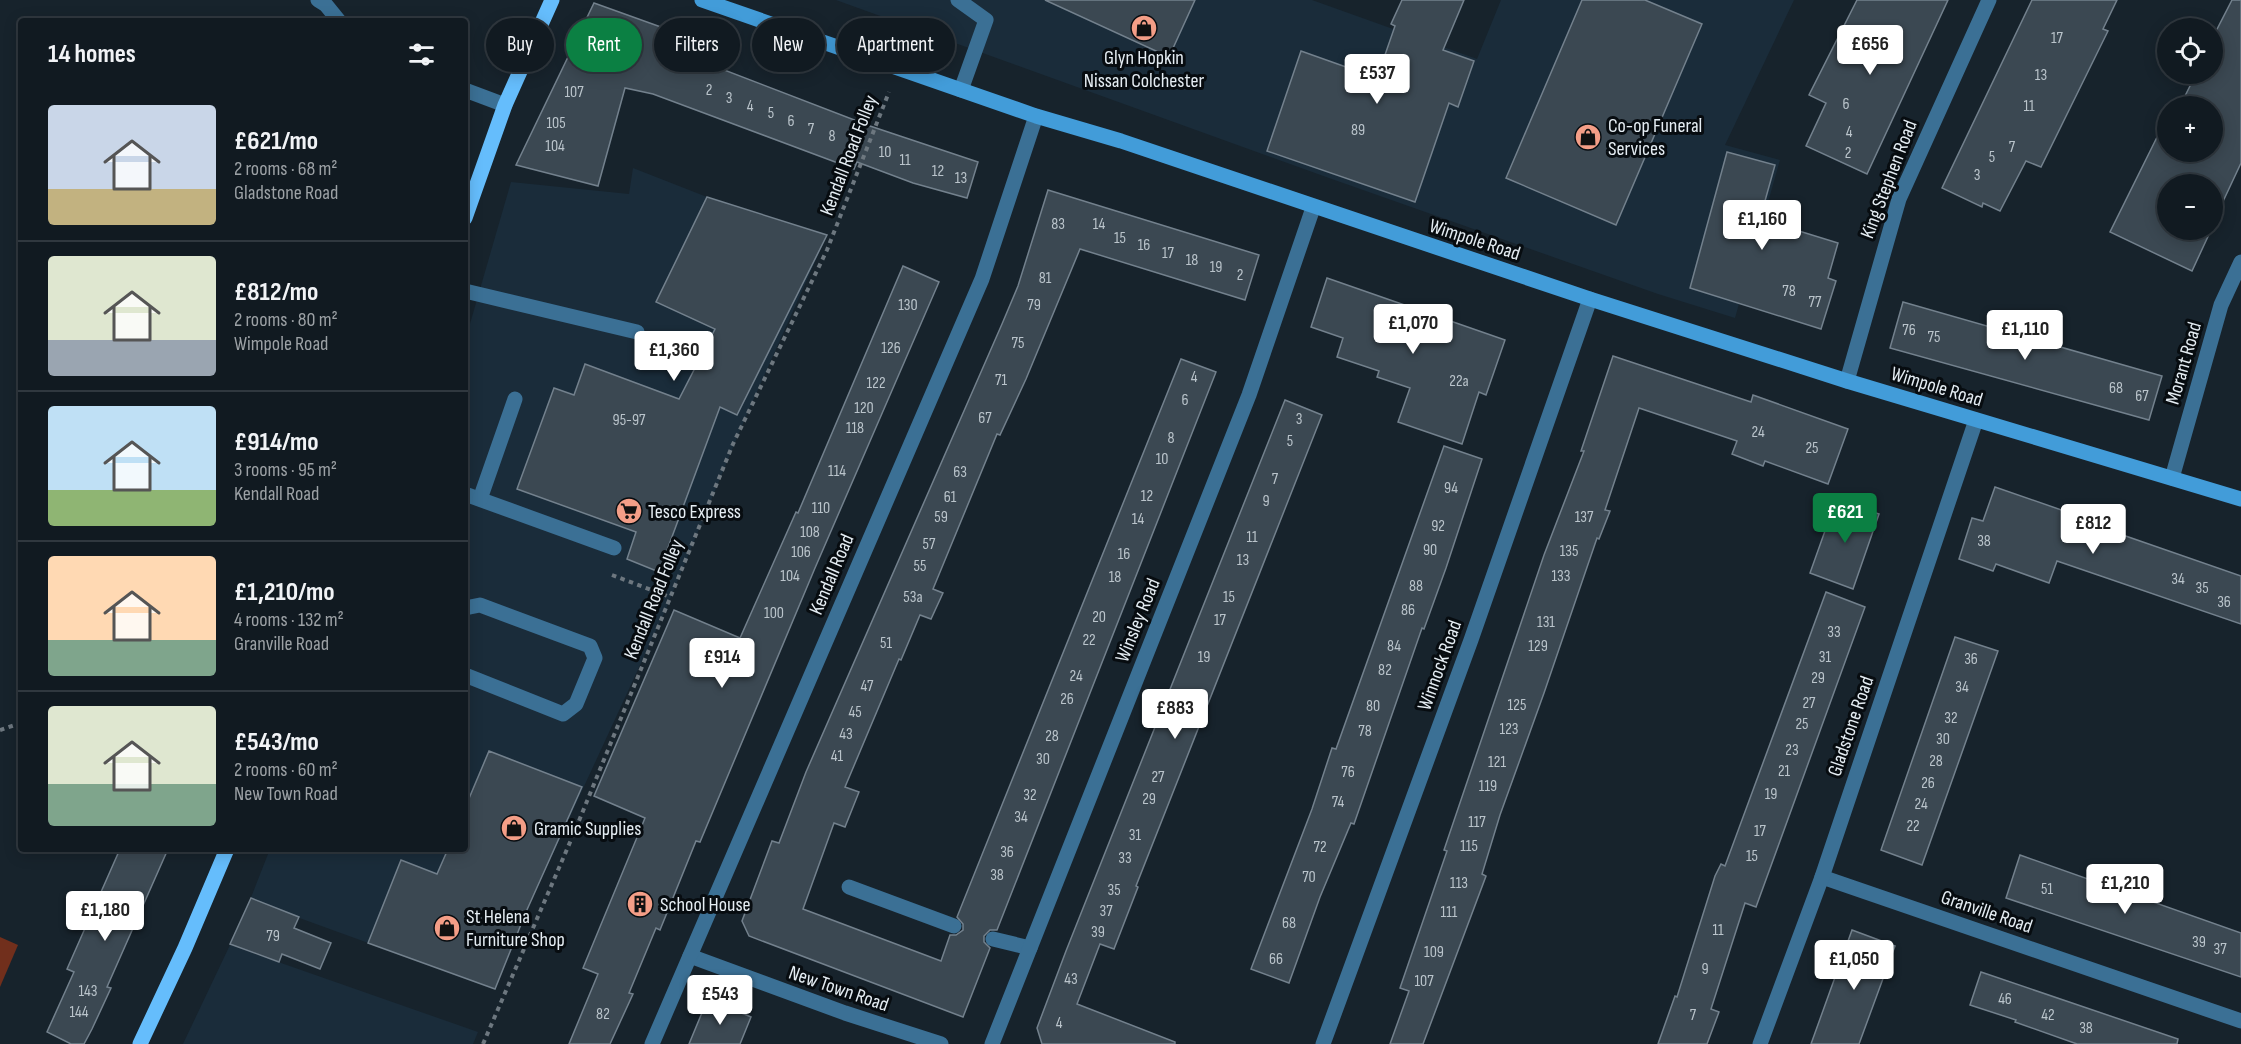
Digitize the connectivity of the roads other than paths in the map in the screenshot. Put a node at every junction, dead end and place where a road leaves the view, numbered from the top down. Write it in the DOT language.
graph roads {
  1 [pos="318,0"];
  2 [pos="552,0"];
  3 [pos="702,0"];
  4 [pos="1989,0"];
  5 [pos="963,1"];
  6 [pos="337,18"];
  7 [pos="961,90"];
  8 [pos="468,91"];
  9 [pos="505,105"];
  10 [pos="1036,116"];
  11 [pos="1313,208"];
  12 [pos="468,210"];
  13 [pos="2241,262"];
  14 [pos="468,292"];
  15 [pos="1590,299"];
  16 [pos="637,332"];
  17 [pos="1847,381"];
  18 [pos="514,399"];
  19 [pos="1976,420"];
  20 [pos="2172,478"];
  21 [pos="468,495"];
  22 [pos="480,499"];
  23 [pos="2241,499"];
  24 [pos="614,548"];
  25 [pos="468,607"];
  26 [pos="468,676"];
  27 [pos="226,852"];
  28 [pos="1822,877"];
  29 [pos="849,887"];
  30 [pos="954,926"];
  31 [pos="993,939"];
  32 [pos="1030,948"];
  33 [pos="690,957"];
  34 [pos="2241,1021"];
  35 [pos="140,1044"];
  36 [pos="652,1044"];
  37 [pos="941,1044"];
  38 [pos="992,1044"];
  39 [pos="1323,1044"];
  40 [pos="1760,1044"];
  1 -- 6 [label="street"];
  2 -- 9 [label="main road"];
  3 -- 7 [label="street, Wimpole Road"];
  4 -- 17 [label="street, King Stephen Road"];
  5 -- 7 [label="street"];
  7 -- 10 [label="street, Wimpole Road"];
  8 -- 9 [label="street"];
  9 -- 12 [label="main road"];
  10 -- 11 [label="street, Wimpole Road"];
  10 -- 33 [label="street, Kendall Road"];
  11 -- 15 [label="street, Wimpole Road"];
  11 -- 32 [label="street, Winsley Road"];
  13 -- 20 [label="street, Morant Road"];
  14 -- 16 [label="street"];
  15 -- 17 [label="street, Wimpole Road"];
  15 -- 39 [label="street, Winnock Road"];
  17 -- 19 [label="street, Wimpole Road"];
  18 -- 22 [label="street"];
  19 -- 20 [label="street, Wimpole Road"];
  19 -- 28 [label="street, Gladstone Road"];
  20 -- 23 [label="street, Wimpole Road"];
  21 -- 22 [label="street"];
  22 -- 24 [label="street"];
  25 -- 26 [label="street"];
  27 -- 35 [label="main road"];
  28 -- 34 [label="street, Granville Road"];
  28 -- 40 [label="street, Gladstone Road"];
  29 -- 30 [label="street"];
  31 -- 32 [label="street"];
  32 -- 38 [label="street, Winsley Road"];
  33 -- 36 [label="street, Kendall Road"];
  33 -- 37 [label="street, New Town Road"];
}
